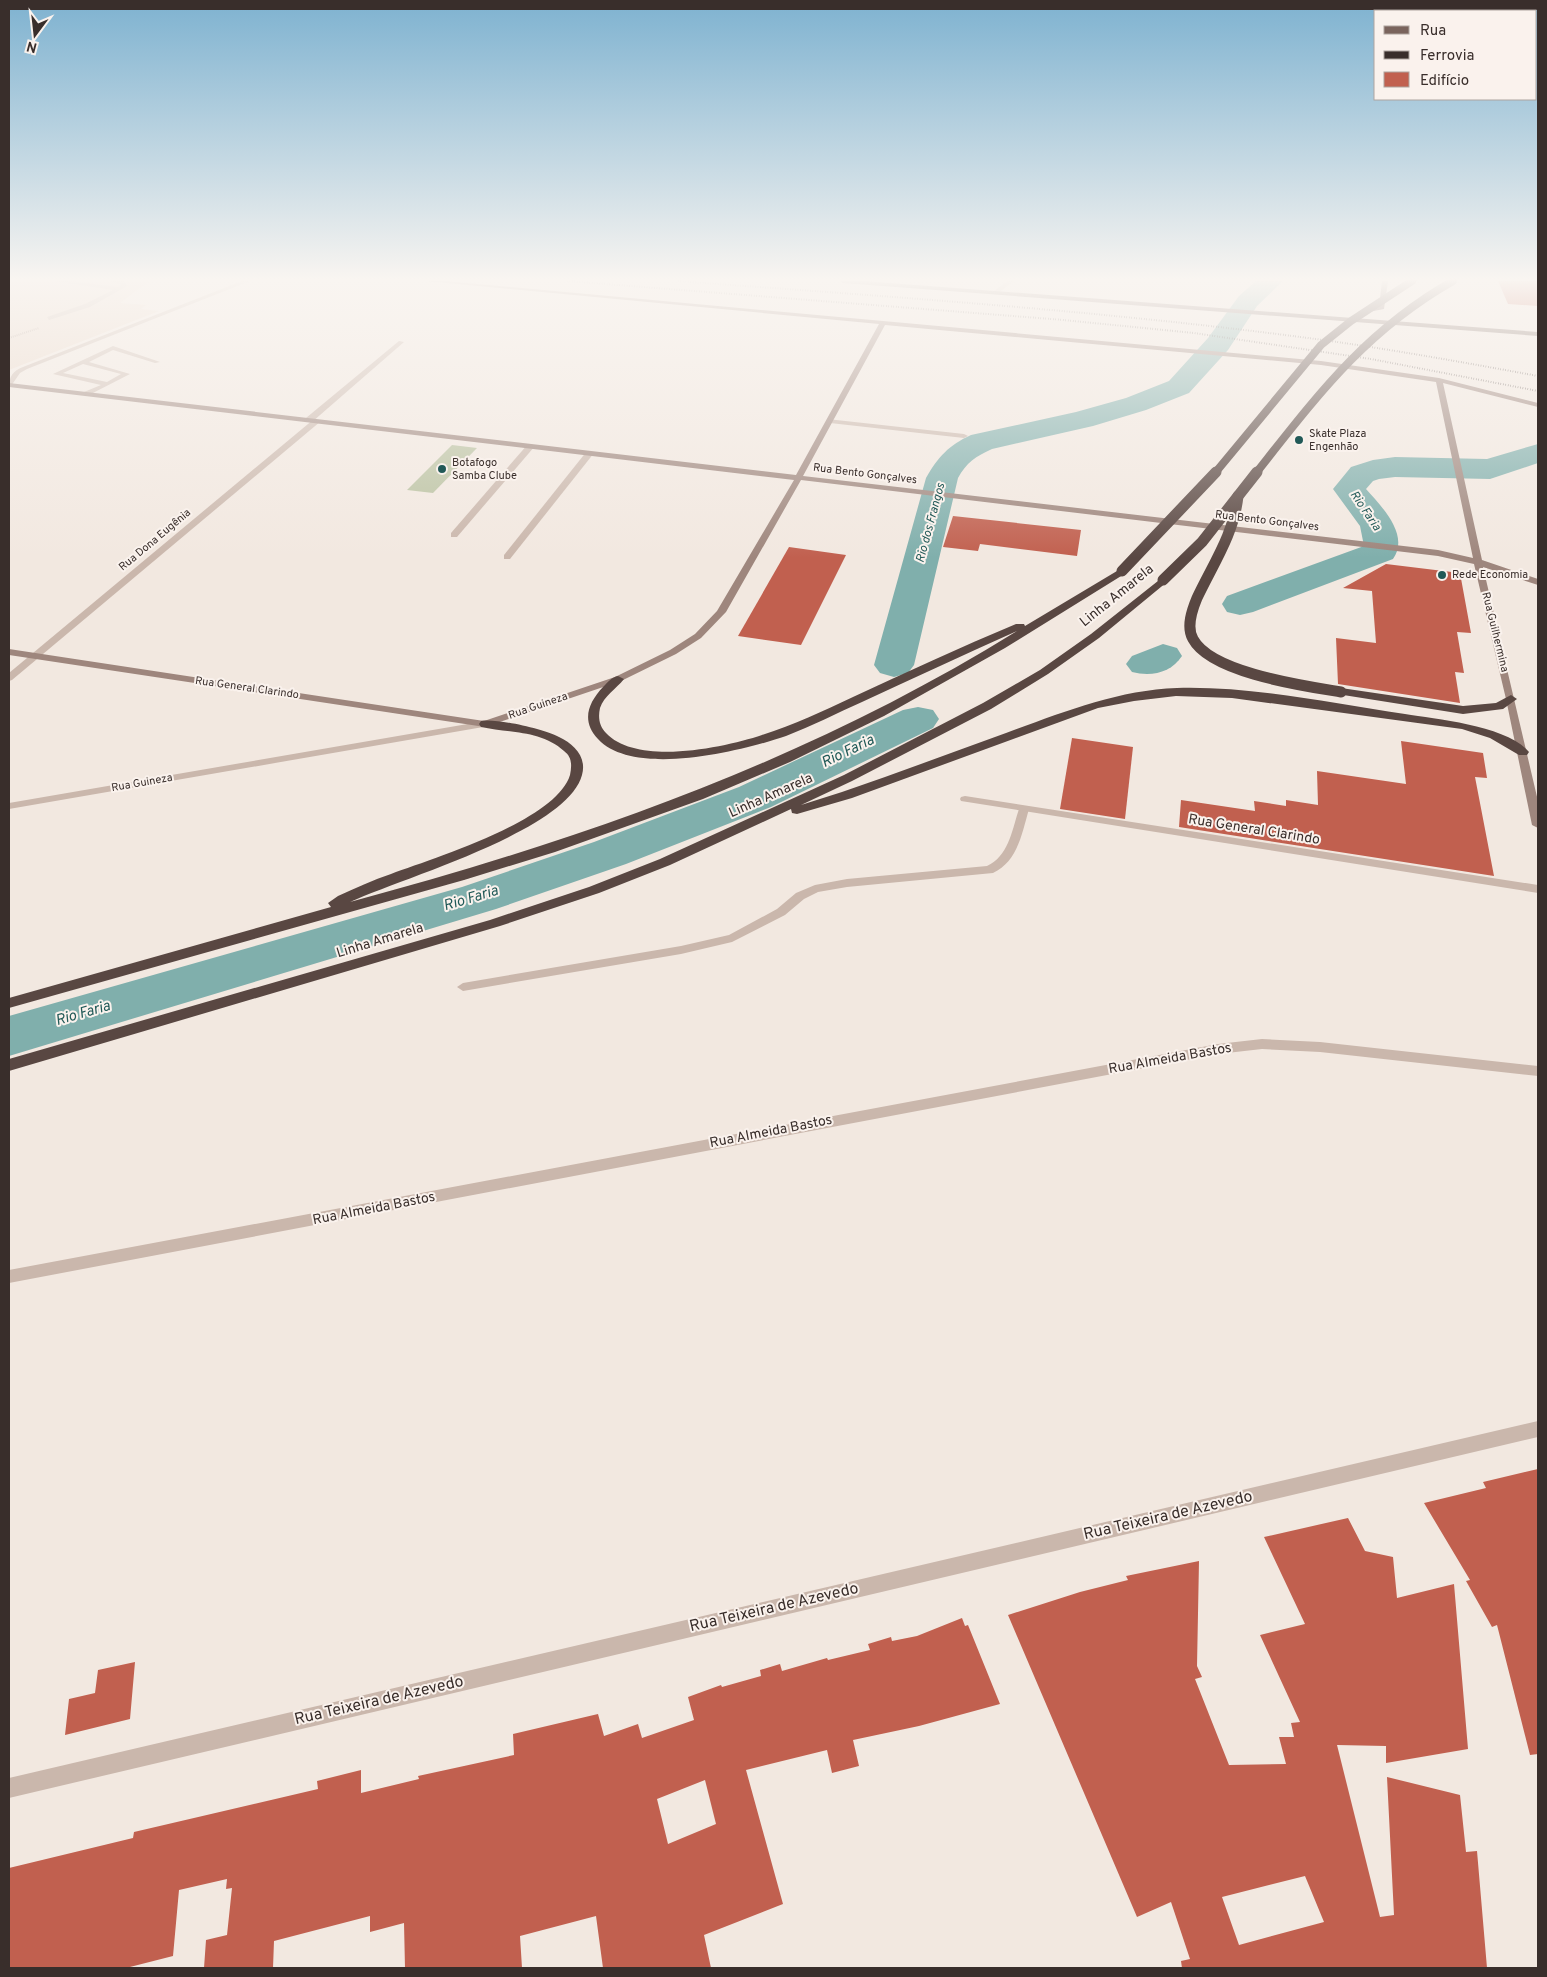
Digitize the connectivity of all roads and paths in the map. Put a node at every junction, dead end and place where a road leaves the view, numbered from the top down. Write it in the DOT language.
graph roads {
  1 [pos="16,373"];
  2 [pos="58,373"];
  3 [pos="124,373"];
  4 [pos="366,373"];
  5 [pos="856,373"];
  6 [pos="1296,373"];
  7 [pos="1336,373"];
  8 [pos="1394,373"];
  9 [pos="1439,380"];
  10 [pos="108,384"];
  11 [pos="9,385"];
  12 [pos="87,394"];
  13 [pos="1538,405"];
  14 [pos="313,421"];
  15 [pos="830,421"];
  16 [pos="964,436"];
  17 [pos="531,446"];
  18 [pos="590,453"];
  19 [pos="799,477"];
  20 [pos="1238,496"];
  21 [pos="454,535"];
  22 [pos="507,557"];
  23 [pos="1478,562"];
  24 [pos="1538,582"];
  25 [pos="1056,611"];
  26 [pos="9,652"];
  27 [pos="35,657"];
  28 [pos="9,678"];
  29 [pos="618,679"];
  30 [pos="1511,699"];
  31 [pos="484,724"];
  32 [pos="1523,752"];
  33 [pos="965,799"];
  34 [pos="9,806"];
  35 [pos="1024,809"];
  36 [pos="762,818"];
  37 [pos="1538,826"];
  38 [pos="1538,889"];
  39 [pos="304,919"];
  40 [pos="463,987"];
  41 [pos="9,1003"];
  42 [pos="9,1065"];
  43 [pos="1538,1071"];
  44 [pos="9,1277"];
  45 [pos="1538,1429"];
  46 [pos="9,1788"];
  1 -- 11 [label="street"];
  2 -- 10 [label="street"];
  3 -- 10 [label="street"];
  4 -- 14 [label="street"];
  5 -- 15 [label="street, Rua Guineza"];
  6 -- 25 [label="highway, Linha Amarela, bridge"];
  7 -- 20 [label="highway, Linha Amarela, bridge"];
  8 -- 9 [label="street"];
  9 -- 13 [label="street"];
  9 -- 23 [label="street, Rua Guilhermina"];
  10 -- 12 [label="street"];
  11 -- 12 [label="street, Rua Bento Gonçalves"];
  12 -- 14 [label="street, Rua Bento Gonçalves"];
  14 -- 17 [label="street, Rua Bento Gonçalves"];
  14 -- 27 [label="street, Rua Dona Eugênia"];
  15 -- 16 [label="street"];
  15 -- 19 [label="street, Rua Guineza"];
  17 -- 18 [label="street, Rua Bento Gonçalves"];
  17 -- 21 [label="street"];
  18 -- 19 [label="street, Rua Bento Gonçalves"];
  18 -- 22 [label="street"];
  19 -- 23 [label="street, Rua Bento Gonçalves"];
  19 -- 29 [label="street, Rua Guineza"];
  20 -- 30 [label="highway, bridge"];
  20 -- 36 [label="highway, Linha Amarela, bridge"];
  23 -- 24 [label="street, Rua Bento Gonçalves"];
  23 -- 30 [label="street, Rua Guilhermina"];
  25 -- 29 [label="highway"];
  25 -- 39 [label="highway, Linha Amarela"];
  26 -- 27 [label="street, Rua General Clarindo"];
  27 -- 28 [label="street, Rua Dona Eugênia"];
  27 -- 31 [label="street, Rua General Clarindo"];
  29 -- 31 [label="street, Rua Guineza"];
  30 -- 32 [label="street, Rua Guilhermina"];
  31 -- 34 [label="street, Rua Guineza"];
  31 -- 39 [label="highway"];
  32 -- 36 [label="highway"];
  32 -- 37 [label="street, Rua Guilhermina"];
  33 -- 35 [label="street, Rua General Clarindo"];
  35 -- 38 [label="street, Rua General Clarindo"];
  35 -- 40 [label="street"];
  36 -- 42 [label="highway, Linha Amarela"];
  39 -- 41 [label="highway, Linha Amarela"];
  43 -- 44 [label="street, Rua Almeida Bastos"];
  45 -- 46 [label="street, Rua Teixeira de Azevedo"];
}
